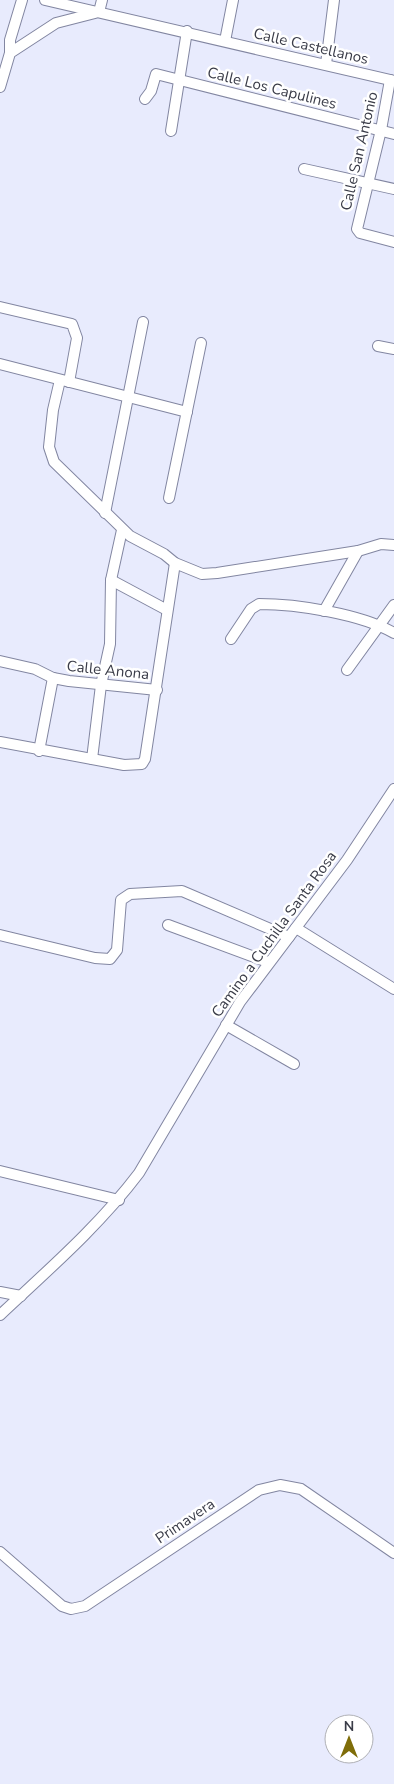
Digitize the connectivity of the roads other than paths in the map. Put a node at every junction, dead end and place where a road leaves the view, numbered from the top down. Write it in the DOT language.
graph roads {
  1 [pos="22,0"];
  2 [pos="45,0"];
  3 [pos="102,0"];
  4 [pos="233,0"];
  5 [pos="334,0"];
  6 [pos="98,12"];
  7 [pos="187,32"];
  8 [pos="225,40"];
  9 [pos="10,53"];
  10 [pos="326,64"];
  11 [pos="179,80"];
  12 [pos="392,80"];
  13 [pos="0,87"];
  14 [pos="145,100"];
  15 [pos="171,130"];
  16 [pos="381,130"];
  17 [pos="394,134"];
  18 [pos="304,169"];
  19 [pos="367,183"];
  20 [pos="394,189"];
  21 [pos="394,242"];
  22 [pos="0,308"];
  23 [pos="143,322"];
  24 [pos="201,343"];
  25 [pos="378,346"];
  26 [pos="394,349"];
  27 [pos="0,364"];
  28 [pos="64,381"];
  29 [pos="128,398"];
  30 [pos="187,412"];
  31 [pos="169,498"];
  32 [pos="105,513"];
  33 [pos="122,530"];
  34 [pos="394,545"];
  35 [pos="358,551"];
  36 [pos="175,563"];
  37 [pos="111,580"];
  38 [pos="394,605"];
  39 [pos="167,610"];
  40 [pos="324,610"];
  41 [pos="379,624"];
  42 [pos="394,633"];
  43 [pos="231,639"];
  44 [pos="1,664"];
  45 [pos="347,670"];
  46 [pos="53,678"];
  47 [pos="100,685"];
  48 [pos="157,690"];
  49 [pos="0,742"];
  50 [pos="39,751"];
  51 [pos="92,760"];
  52 [pos="394,789"];
  53 [pos="168,925"];
  54 [pos="296,928"];
  55 [pos="0,935"];
  56 [pos="289,937"];
  57 [pos="268,962"];
  58 [pos="394,989"];
  59 [pos="226,1025"];
  60 [pos="294,1064"];
  61 [pos="0,1171"];
  62 [pos="119,1200"];
  63 [pos="0,1292"];
  64 [pos="20,1296"];
  65 [pos="0,1316"];
  66 [pos="0,1552"];
  67 [pos="394,1553"];
  1 -- 9 [label="street"];
  2 -- 6 [label="street, Calle Castellanos"];
  3 -- 6 [label="street"];
  4 -- 8 [label="street"];
  5 -- 10 [label="street"];
  6 -- 7 [label="street, Calle Castellanos"];
  6 -- 9 [label="street"];
  7 -- 8 [label="street, Calle Castellanos"];
  7 -- 11 [label="street"];
  8 -- 10 [label="street, Calle Castellanos"];
  9 -- 13 [label="street"];
  10 -- 12 [label="street, Calle Castellanos"];
  11 -- 14 [label="street, Calle Los Capulines"];
  11 -- 15 [label="street"];
  11 -- 16 [label="street, Calle Los Capulines"];
  12 -- 16 [label="street, Calle San Antonio"];
  16 -- 17 [label="street, Calle Los Capulines"];
  16 -- 19 [label="street, Calle San Antonio"];
  18 -- 19 [label="street"];
  19 -- 20 [label="street"];
  19 -- 21 [label="street, Calle San Antonio"];
  22 -- 28 [label="street"];
  23 -- 29 [label="street"];
  24 -- 30 [label="street"];
  25 -- 26 [label="street"];
  27 -- 28 [label="street"];
  28 -- 29 [label="street"];
  28 -- 32 [label="street"];
  29 -- 30 [label="street"];
  29 -- 32 [label="street"];
  30 -- 31 [label="street"];
  32 -- 33 [label="street"];
  33 -- 36 [label="street"];
  33 -- 37 [label="street"];
  34 -- 35 [label="street"];
  35 -- 36 [label="street"];
  35 -- 40 [label="street"];
  36 -- 39 [label="street"];
  37 -- 39 [label="street"];
  37 -- 47 [label="street"];
  38 -- 41 [label="street"];
  39 -- 48 [label="street"];
  40 -- 41 [label="street"];
  40 -- 43 [label="street"];
  41 -- 42 [label="street"];
  41 -- 45 [label="street"];
  44 -- 46 [label="street, Calle Anona"];
  46 -- 47 [label="street, Calle Anona"];
  46 -- 50 [label="street"];
  47 -- 48 [label="street, Calle Anona"];
  47 -- 51 [label="street"];
  48 -- 51 [label="street"];
  49 -- 50 [label="street"];
  50 -- 51 [label="street"];
  52 -- 54 [label="street, Camino a Cuchilla Santa Rosa"];
  53 -- 57 [label="street"];
  54 -- 56 [label="street, Camino a Cuchilla Santa Rosa"];
  54 -- 58 [label="street"];
  55 -- 56 [label="street"];
  56 -- 57 [label="street, Camino a Cuchilla Santa Rosa"];
  57 -- 59 [label="street, Camino a Cuchilla Santa Rosa"];
  59 -- 60 [label="street"];
  59 -- 62 [label="street, Camino a Cuchilla Santa Rosa"];
  61 -- 62 [label="street"];
  62 -- 64 [label="street, Camino a Cuchilla Santa Rosa"];
  63 -- 64 [label="street"];
  64 -- 65 [label="street, Camino a Cuchilla Santa Rosa"];
  66 -- 67 [label="street, Primavera"];
}
